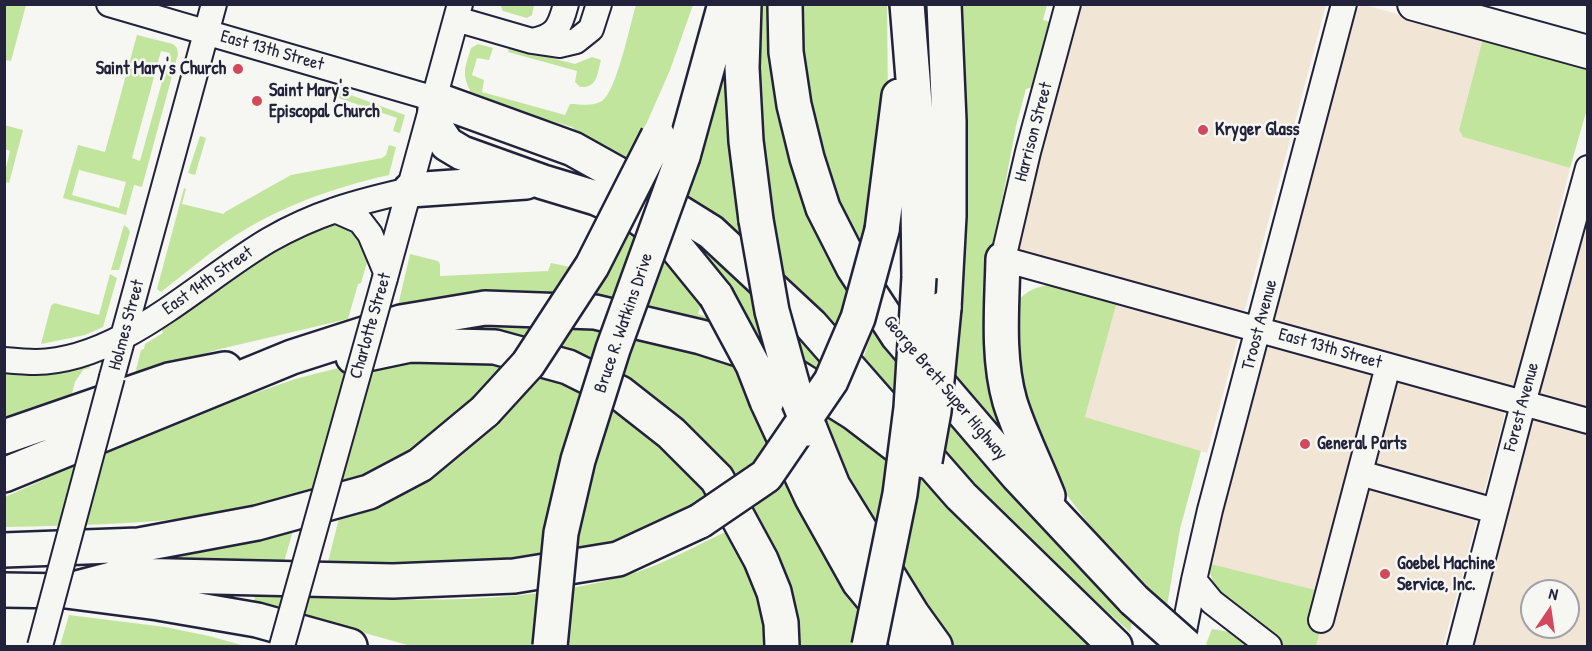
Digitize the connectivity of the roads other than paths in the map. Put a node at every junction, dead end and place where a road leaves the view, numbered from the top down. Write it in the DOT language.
graph roads {
  1 [pos="109,4"];
  2 [pos="214,4"];
  3 [pos="566,4"];
  4 [pos="599,4"];
  5 [pos="725,4"];
  6 [pos="744,4"];
  7 [pos="785,4"];
  8 [pos="944,4"];
  9 [pos="1068,4"];
  10 [pos="1344,4"];
  11 [pos="1414,4"];
  12 [pos="907,9"];
  13 [pos="458,12"];
  14 [pos="206,32"];
  15 [pos="532,41"];
  16 [pos="1587,52"];
  17 [pos="435,99"];
  18 [pos="671,146"];
  19 [pos="1587,168"];
  20 [pos="543,182"];
  21 [pos="410,190"];
  22 [pos="335,210"];
  23 [pos="1003,259"];
  24 [pos="386,275"];
  25 [pos="1259,330"];
  26 [pos="124,336"];
  27 [pos="292,357"];
  28 [pos="4,360"];
  29 [pos="1388,366"];
  30 [pos="206,393"];
  31 [pos="1523,403"];
  32 [pos="1587,421"];
  33 [pos="4,437"];
  34 [pos="1360,473"];
  35 [pos="4,475"];
  36 [pos="961,496"];
  37 [pos="1495,511"];
  38 [pos="1057,517"];
  39 [pos="4,550"];
  40 [pos="1194,580"];
  41 [pos="4,590"];
  42 [pos="66,591"];
  43 [pos="257,620"];
  44 [pos="1321,620"];
  45 [pos="40,646"];
  46 [pos="282,646"];
  47 [pos="301,646"];
  48 [pos="350,646"];
  49 [pos="550,646"];
  50 [pos="782,646"];
  51 [pos="869,646"];
  52 [pos="882,646"];
  53 [pos="912,646"];
  54 [pos="935,646"];
  55 [pos="1114,646"];
  56 [pos="1183,646"];
  57 [pos="1269,646"];
  58 [pos="1460,646"];
  1 -- 14 [label="street, East 13th Street"];
  2 -- 14 [label="street, Holmes Street"];
  3 -- 15 [label="street"];
  4 -- 15 [label="street"];
  5 -- 18 [label="highway"];
  6 -- 54 [label="highway, bridge"];
  7 -- 38 [label="highway, George Brett Super Highway"];
  8 -- 52 [label="highway, bridge"];
  9 -- 23 [label="street, Harrison Street"];
  10 -- 25 [label="street, Troost Avenue"];
  11 -- 16 [label="main road"];
  12 -- 42 [label="highway, bridge"];
  12 -- 51 [label="highway, bridge"];
  13 -- 15 [label="street"];
  13 -- 17 [label="street, Charlotte Street"];
  14 -- 17 [label="street, East 13th Street"];
  14 -- 26 [label="street, Holmes Street"];
  17 -- 20 [label="highway"];
  17 -- 21 [label="street, Charlotte Street"];
  17 -- 36 [label="highway"];
  18 -- 39 [label="highway, bridge"];
  18 -- 49 [label="highway, Bruce R. Watkins Drive, bridge"];
  19 -- 31 [label="street, Forest Avenue"];
  20 -- 21 [label="highway"];
  20 -- 53 [label="highway, bridge"];
  21 -- 22 [label="street, East 14th Street"];
  21 -- 24 [label="street, Charlotte Street"];
  22 -- 24 [label="street"];
  22 -- 26 [label="street, East 14th Street"];
  23 -- 25 [label="street, East 13th Street"];
  23 -- 38 [label="highway"];
  24 -- 46 [label="street, Charlotte Street, bridge"];
  25 -- 29 [label="street, East 13th Street"];
  25 -- 40 [label="street, Troost Avenue"];
  26 -- 28 [label="street, East 14th Street"];
  26 -- 45 [label="street, Holmes Street, bridge"];
  27 -- 30 [label="highway"];
  27 -- 33 [label="highway"];
  27 -- 36 [label="highway"];
  29 -- 31 [label="street, East 13th Street"];
  29 -- 34 [label="street"];
  30 -- 35 [label="highway"];
  30 -- 50 [label="highway"];
  31 -- 32 [label="street, East 13th Street"];
  31 -- 37 [label="street, Forest Avenue"];
  34 -- 37 [label="street"];
  34 -- 44 [label="street"];
  36 -- 55 [label="highway"];
  37 -- 58 [label="street, Forest Avenue"];
  38 -- 56 [label="highway, George Brett Super Highway, bridge"];
  40 -- 56 [label="street, Troost Avenue"];
  40 -- 57 [label="street"];
  41 -- 42 [label="highway"];
  42 -- 43 [label="highway"];
  43 -- 47 [label="highway"];
  43 -- 48 [label="highway"];
}
